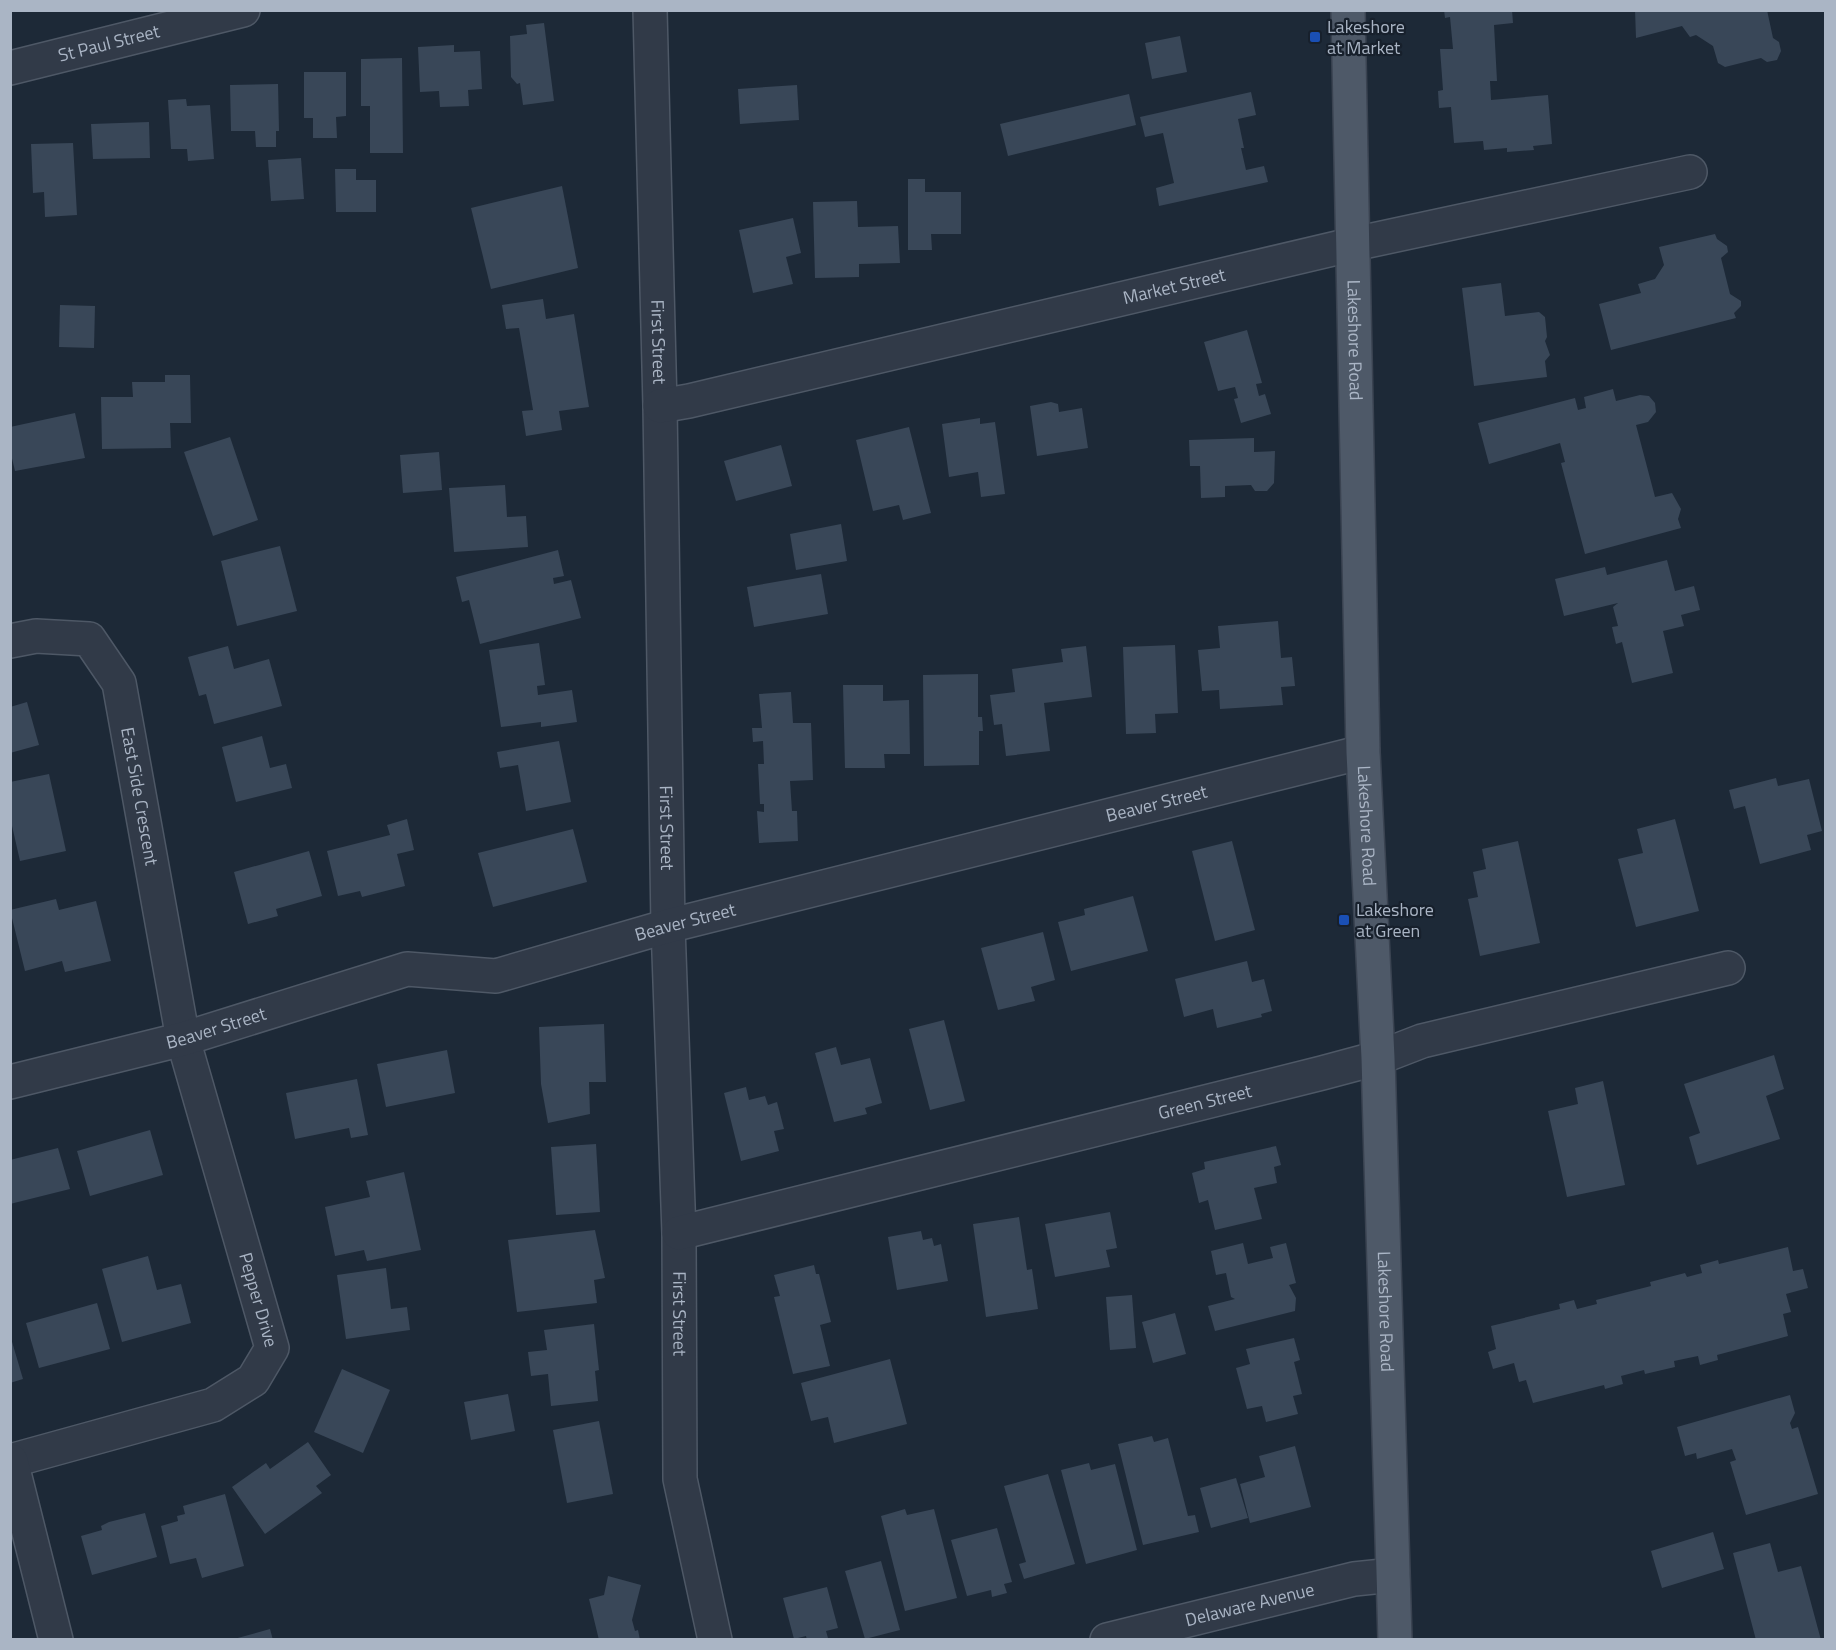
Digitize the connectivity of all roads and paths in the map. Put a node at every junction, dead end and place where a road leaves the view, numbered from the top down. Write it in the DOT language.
graph roads {
  1 [pos="243,10"];
  2 [pos="650,10"];
  3 [pos="1348,10"];
  4 [pos="10,68"];
  5 [pos="1690,172"];
  6 [pos="1354,244"];
  7 [pos="660,406"];
  8 [pos="10,641"];
  9 [pos="1363,752"];
  10 [pos="668,926"];
  11 [pos="1728,968"];
  12 [pos="183,1039"];
  13 [pos="1378,1058"];
  14 [pos="10,1082"];
  15 [pos="679,1233"];
  16 [pos="11,1461"];
  17 [pos="1393,1575"];
  18 [pos="56,1640"];
  19 [pos="715,1640"];
  20 [pos="1107,1640"];
  21 [pos="1395,1640"];
  1 -- 4 [label="street, St Paul Street"];
  2 -- 7 [label="street, First Street"];
  3 -- 6 [label="main road, Lakeshore Road"];
  5 -- 6 [label="street, Market Street"];
  6 -- 7 [label="street, Market Street"];
  6 -- 9 [label="main road, Lakeshore Road"];
  7 -- 10 [label="street, First Street"];
  8 -- 12 [label="street, East Side Crescent"];
  9 -- 10 [label="street, Beaver Street"];
  9 -- 13 [label="main road, Lakeshore Road"];
  10 -- 12 [label="street, Beaver Street"];
  10 -- 15 [label="street, First Street"];
  11 -- 13 [label="street, Green Street"];
  12 -- 14 [label="street, Beaver Street"];
  12 -- 16 [label="street, Pepper Drive"];
  13 -- 15 [label="street, Green Street"];
  13 -- 17 [label="main road, Lakeshore Road"];
  15 -- 19 [label="street, First Street"];
  16 -- 18 [label="street"];
  17 -- 20 [label="street, Delaware Avenue"];
  17 -- 21 [label="main road, Lakeshore Road"];
}
